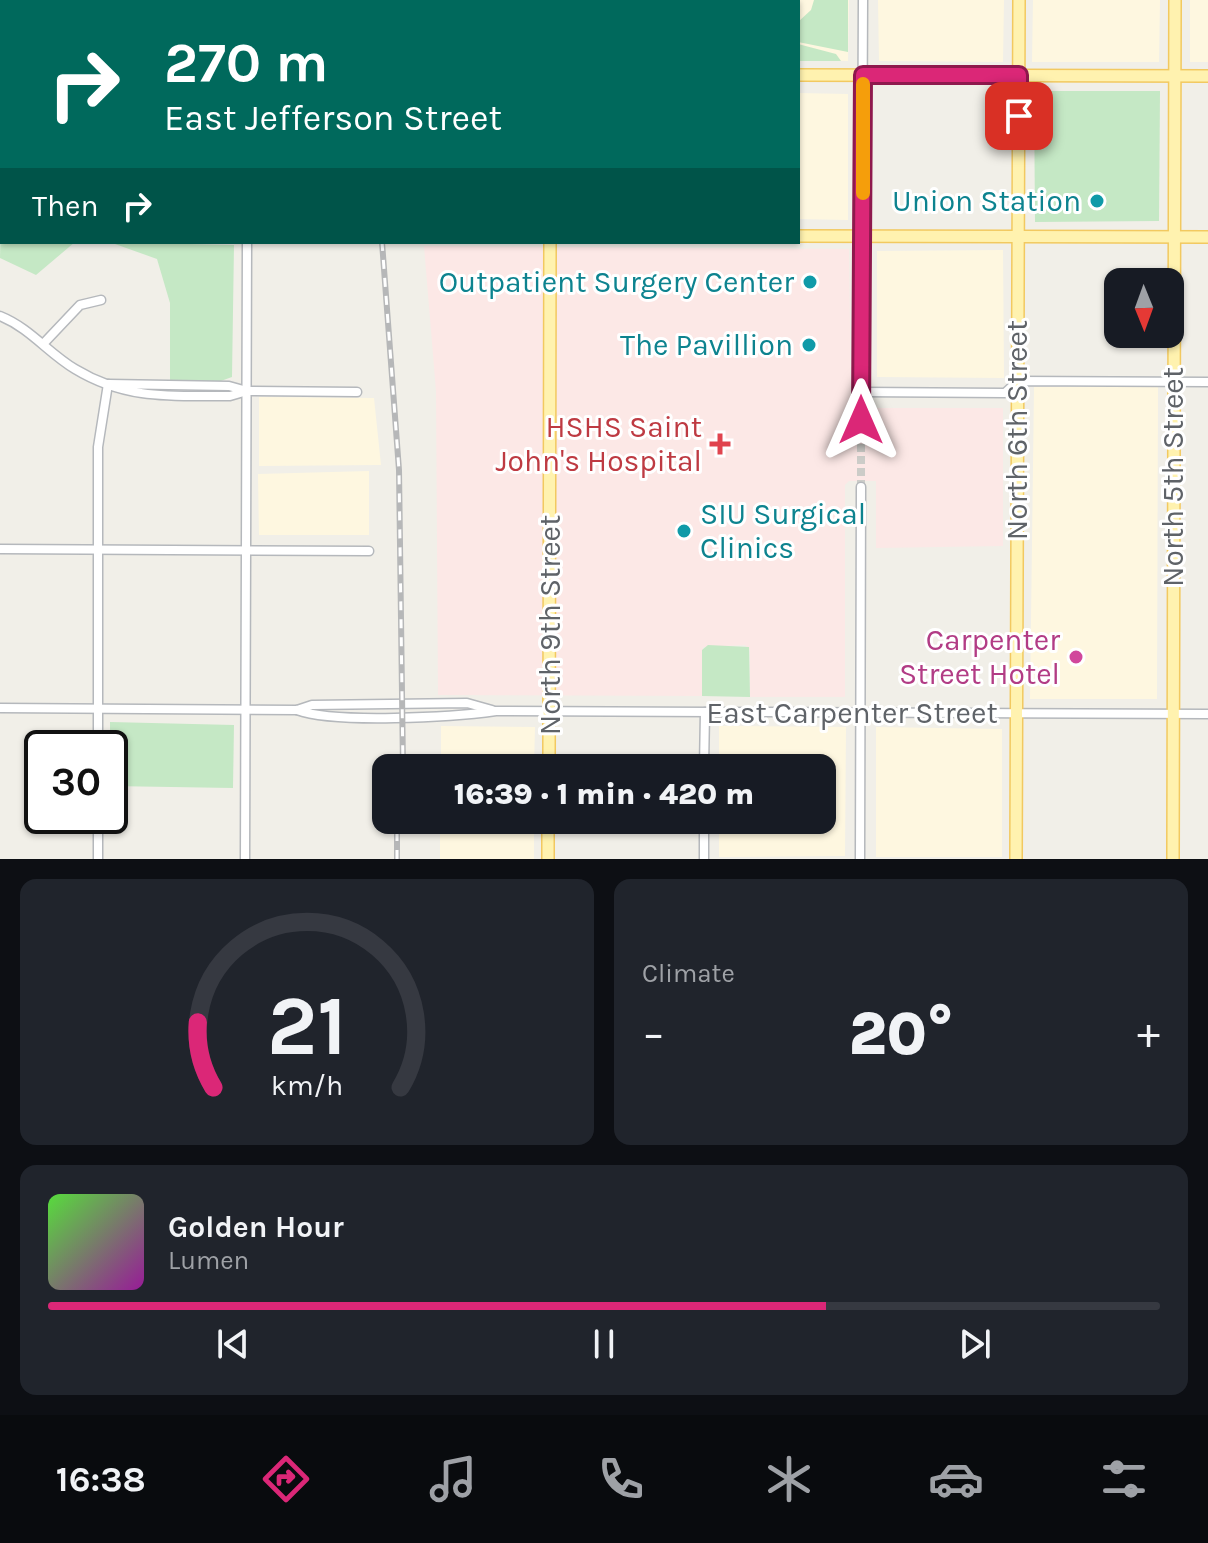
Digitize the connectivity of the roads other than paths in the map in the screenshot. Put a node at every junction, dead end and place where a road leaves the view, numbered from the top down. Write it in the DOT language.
graph roads {
  1 [pos="863,0"];
  2 [pos="1019,0"];
  3 [pos="1175,0"];
  4 [pos="800,75"];
  5 [pos="863,75"];
  6 [pos="1019,75"];
  7 [pos="1175,76"];
  8 [pos="1208,76"];
  9 [pos="800,236"];
  10 [pos="863,236"];
  11 [pos="1174,236"];
  12 [pos="1018,237"];
  13 [pos="1208,237"];
  14 [pos="247,244"];
  15 [pos="550,244"];
  16 [pos="101,300"];
  17 [pos="0,316"];
  18 [pos="44,343"];
  19 [pos="1018,381"];
  20 [pos="1174,382"];
  21 [pos="1208,382"];
  22 [pos="108,384"];
  23 [pos="247,391"];
  24 [pos="357,392"];
  25 [pos="861,392"];
  26 [pos="861,420"];
  27 [pos="861,487"];
  28 [pos="0,549"];
  29 [pos="98,549"];
  30 [pos="246,550"];
  31 [pos="369,551"];
  32 [pos="0,708"];
  33 [pos="98,709"];
  34 [pos="246,709"];
  35 [pos="550,711"];
  36 [pos="705,712"];
  37 [pos="861,713"];
  38 [pos="1017,713"];
  39 [pos="1173,714"];
  40 [pos="1208,714"];
  41 [pos="98,730"];
  42 [pos="549,754"];
  43 [pos="704,754"];
  44 [pos="98,834"];
  45 [pos="548,834"];
  46 [pos="704,834"];
  47 [pos="98,859"];
  48 [pos="245,859"];
  49 [pos="548,859"];
  50 [pos="704,859"];
  51 [pos="860,859"];
  52 [pos="1016,859"];
  53 [pos="1173,859"];
  1 -- 5 [label="street"];
  2 -- 6 [label="main road, North 6th Street"];
  3 -- 7 [label="main road, North 5th Street"];
  4 -- 5 [label="main road"];
  5 -- 6 [label="main road"];
  5 -- 10 [label="street"];
  6 -- 7 [label="main road"];
  6 -- 12 [label="main road, North 6th Street"];
  7 -- 8 [label="main road"];
  7 -- 11 [label="main road, North 5th Street"];
  9 -- 10 [label="main road"];
  10 -- 12 [label="main road"];
  10 -- 25 [label="street"];
  11 -- 12 [label="main road"];
  11 -- 13 [label="main road"];
  11 -- 20 [label="main road, North 5th Street"];
  12 -- 19 [label="main road, North 6th Street"];
  14 -- 23 [label="street"];
  15 -- 35 [label="main road, North 9th Street"];
  16 -- 18 [label="street"];
  17 -- 18 [label="street"];
  18 -- 22 [label="street"];
  19 -- 20 [label="street"];
  19 -- 25 [label="street"];
  19 -- 38 [label="main road, North 6th Street"];
  20 -- 21 [label="street"];
  20 -- 39 [label="main road, North 5th Street"];
  22 -- 23 [label="street"];
  22 -- 29 [label="street"];
  23 -- 24 [label="street"];
  23 -- 30 [label="street"];
  25 -- 26 [label="street"];
  27 -- 37 [label="street"];
  28 -- 29 [label="street"];
  29 -- 30 [label="street"];
  29 -- 33 [label="street"];
  30 -- 31 [label="street"];
  30 -- 34 [label="street"];
  32 -- 33 [label="street, East Carpenter Street"];
  33 -- 34 [label="street, East Carpenter Street"];
  33 -- 41 [label="street"];
  34 -- 35 [label="street, East Carpenter Street"];
  34 -- 48 [label="street"];
  35 -- 36 [label="street, East Carpenter Street"];
  35 -- 42 [label="main road, North 9th Street"];
  36 -- 37 [label="street, East Carpenter Street"];
  36 -- 43 [label="street"];
  37 -- 38 [label="street, East Carpenter Street"];
  37 -- 51 [label="street"];
  38 -- 39 [label="street, East Carpenter Street"];
  38 -- 52 [label="main road, North 6th Street"];
  39 -- 40 [label="street, East Carpenter Street"];
  39 -- 53 [label="main road, North 5th Street"];
  44 -- 47 [label="street"];
  45 -- 49 [label="main road"];
  46 -- 50 [label="street"];
}
